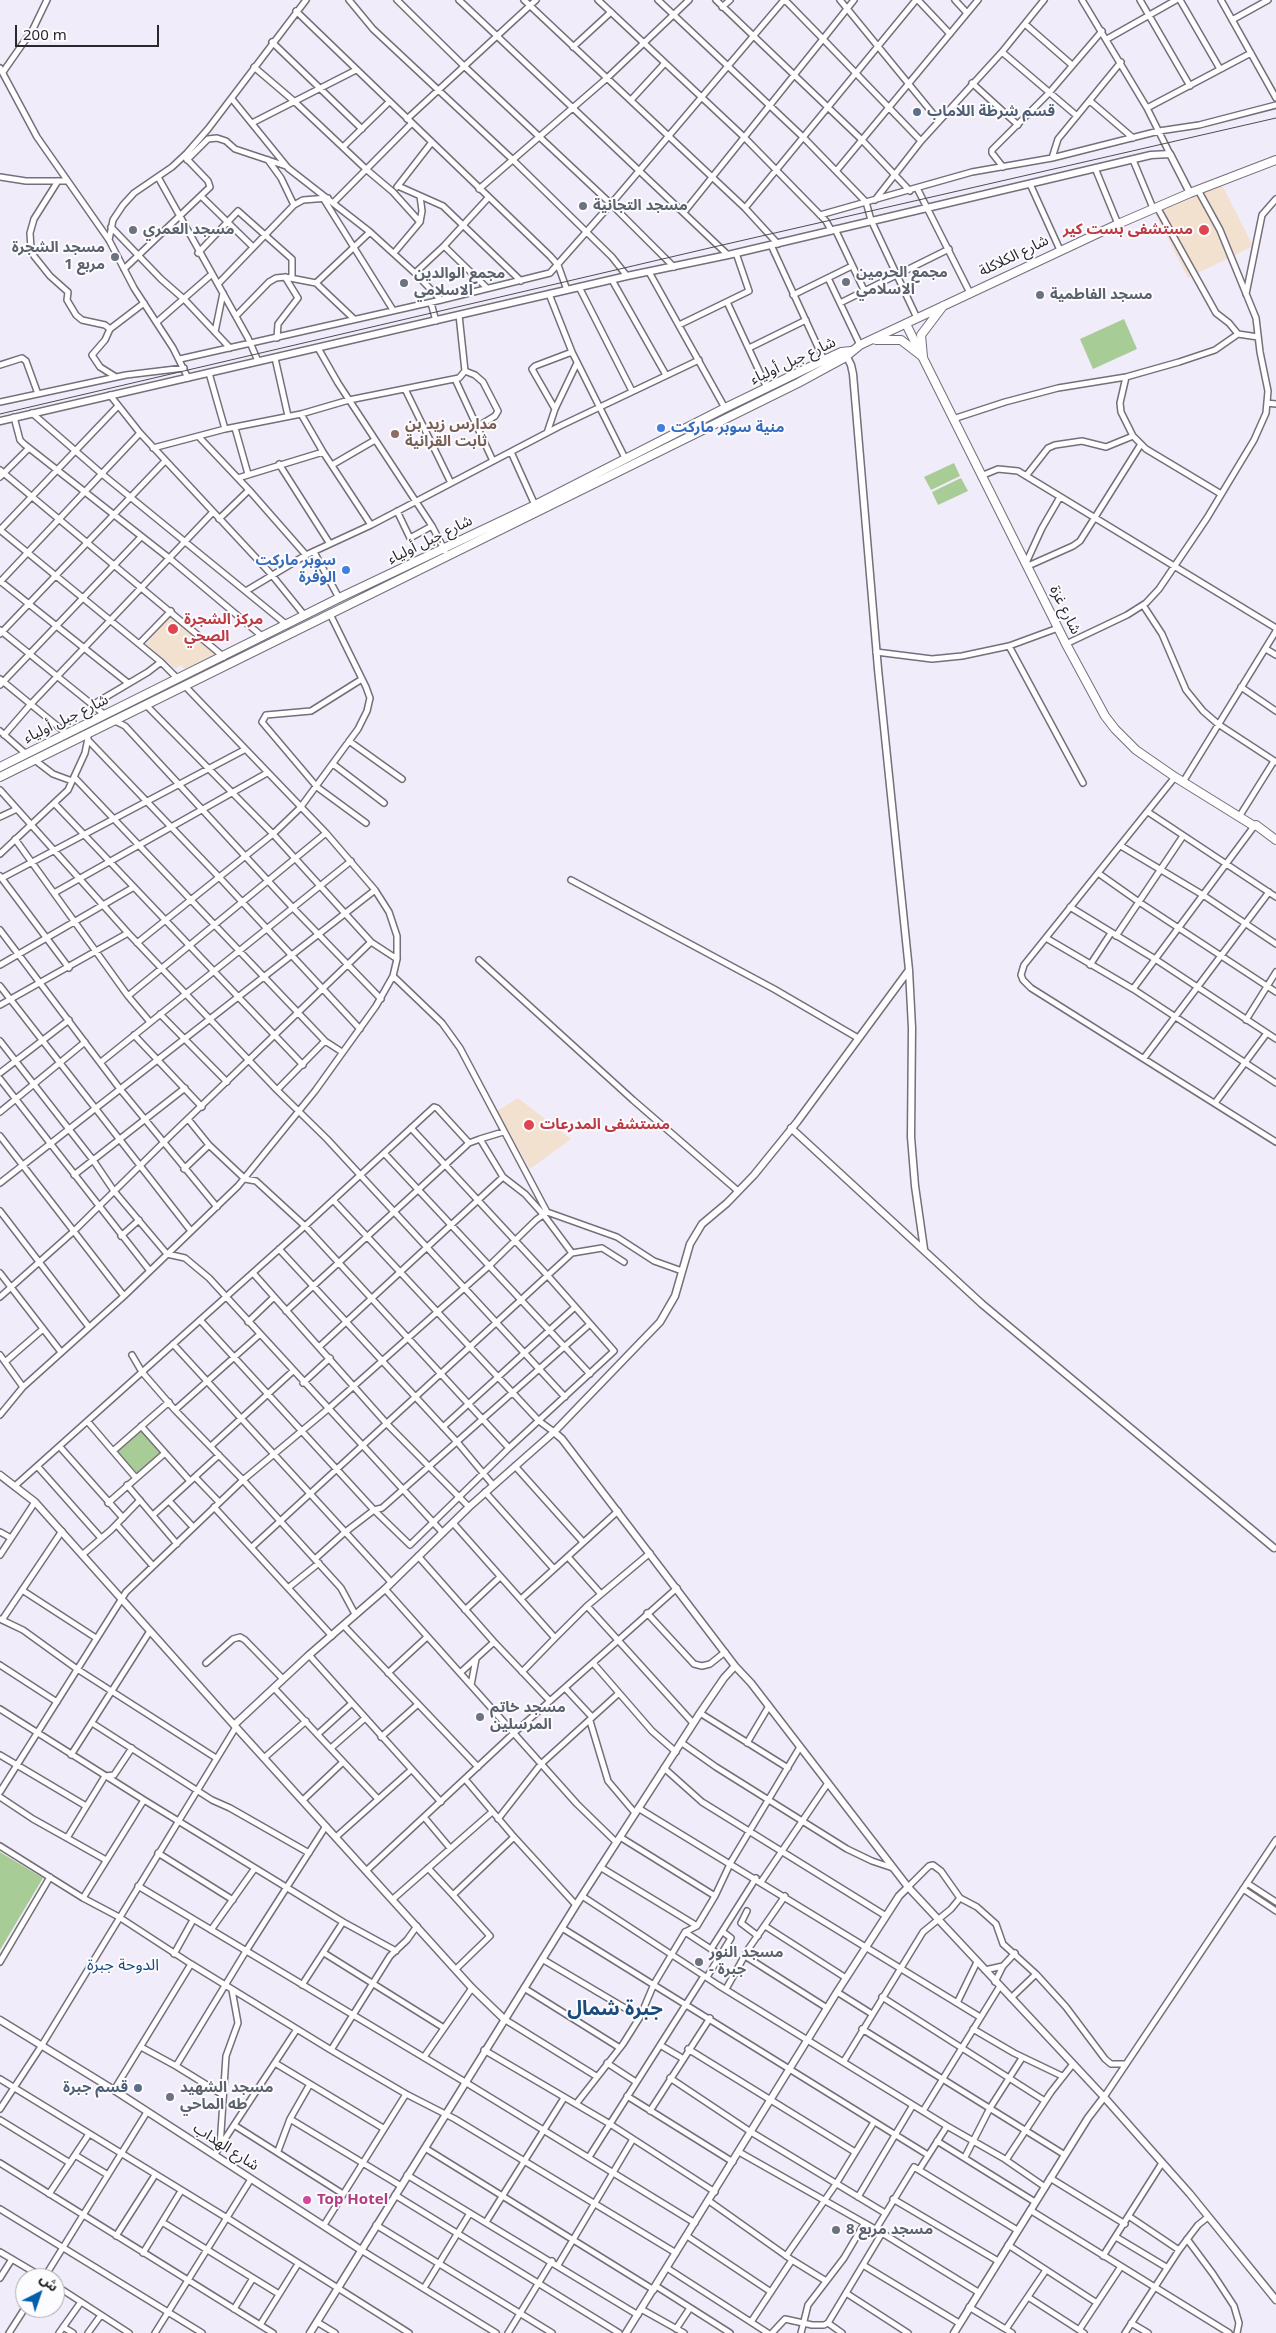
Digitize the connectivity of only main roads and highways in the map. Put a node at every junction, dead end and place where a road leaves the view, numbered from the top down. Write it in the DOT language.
graph roads {
  1 [pos="1276,160"];
  2 [pos="945,304"];
  3 [pos="906,324"];
  4 [pos="872,340"];
  5 [pos="847,352"];
  6 [pos="923,357"];
  7 [pos="0,767"];
  8 [pos="0,777"];
  9 [pos="1276,840"];
  1 -- 2 [label="main road, شارع الكلاكلة"];
  2 -- 3 [label="main road, شارع الكلاكلة"];
  2 -- 6 [label="main road"];
  3 -- 4 [label="main road, شارع الكلاكلة"];
  3 -- 6 [label="main road, شارع غزة"];
  4 -- 5 [label="main road, شارع الكلاكلة"];
  4 -- 6 [label="main road"];
  5 -- 7 [label="main road, شارع جبل أولياء"];
  5 -- 8 [label="main road, شارع جبل أولياء"];
  6 -- 9 [label="main road, شارع غزة"];
}
